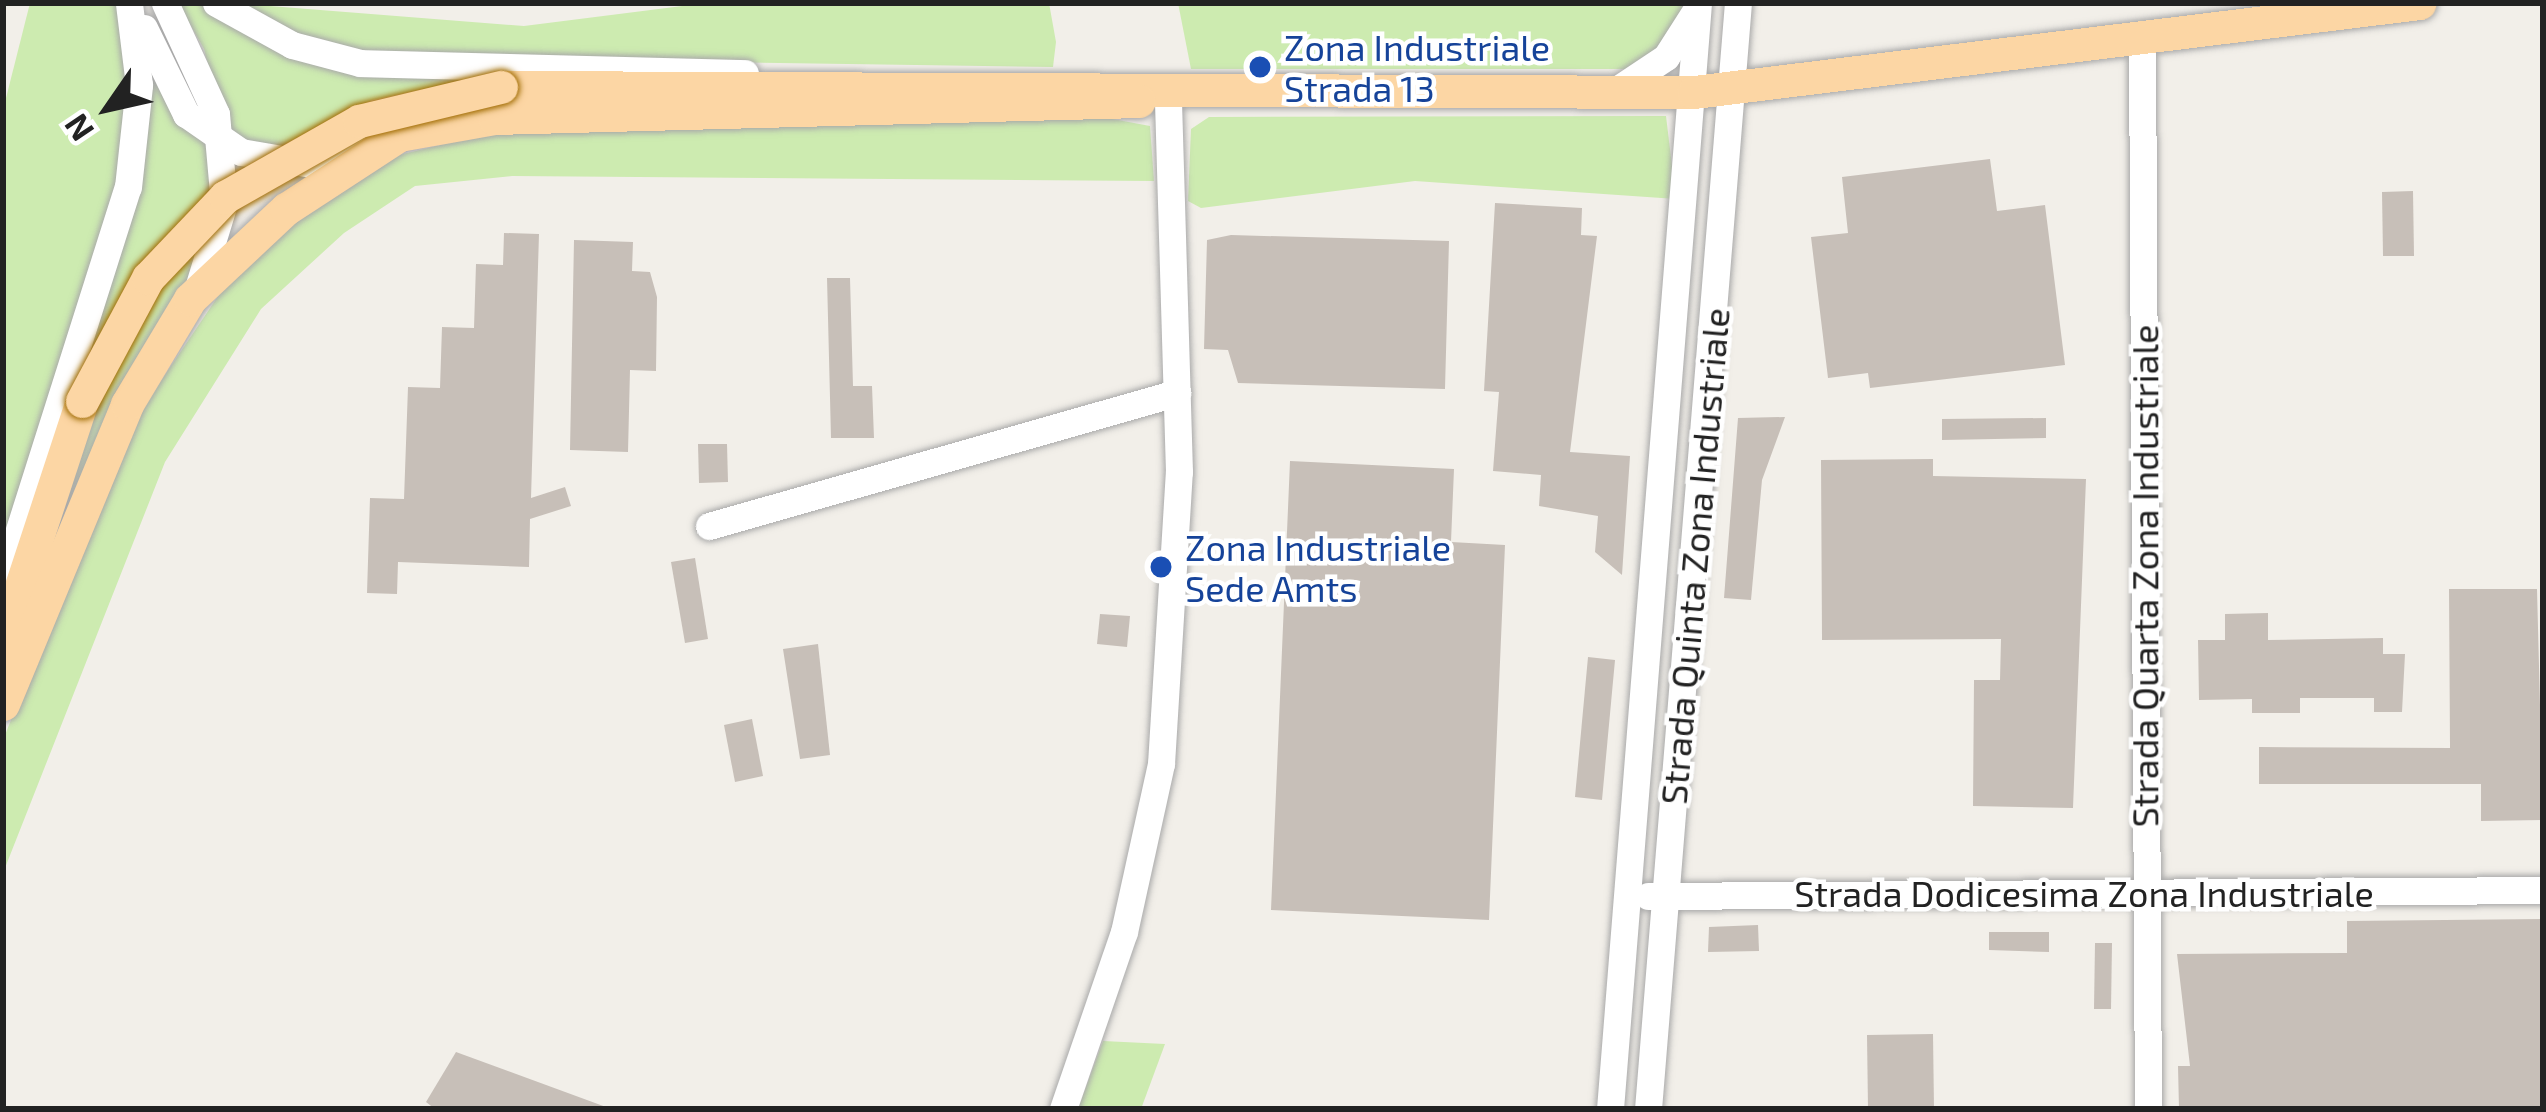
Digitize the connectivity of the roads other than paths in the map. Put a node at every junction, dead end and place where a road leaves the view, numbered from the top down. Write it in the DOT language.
graph roads {
  1 [pos="130,3"];
  2 [pos="165,3"];
  3 [pos="216,3"];
  4 [pos="1698,3"];
  5 [pos="1738,3"];
  6 [pos="2420,3"];
  7 [pos="2142,44"];
  8 [pos="887,84"];
  9 [pos="1732,91"];
  10 [pos="1168,92"];
  11 [pos="1694,92"];
  12 [pos="1610,94"];
  13 [pos="399,135"];
  14 [pos="219,141"];
  15 [pos="190,299"];
  16 [pos="1177,393"];
  17 [pos="709,526"];
  18 [pos="3,580"];
  19 [pos="3,641"];
  20 [pos="3,704"];
  21 [pos="2543,890"];
  22 [pos="2145,892"];
  23 [pos="1626,896"];
  24 [pos="1665,896"];
  25 [pos="1615,1042"];
  26 [pos="1653,1045"];
  27 [pos="1063,1109"];
  28 [pos="1610,1109"];
  29 [pos="1648,1109"];
  30 [pos="2148,1109"];
  1 -- 14 [label="street"];
  1 -- 18 [label="street"];
  2 -- 14 [label="street"];
  3 -- 8 [label="street"];
  4 -- 11 [label="street, Strada Quinta Zona Industriale"];
  4 -- 12 [label="street"];
  5 -- 9 [label="street, Strada Quinta Zona Industriale"];
  6 -- 7 [label="main road"];
  7 -- 9 [label="main road"];
  7 -- 22 [label="street, Strada Quarta Zona Industriale"];
  8 -- 10 [label="main road"];
  8 -- 19 [label="main road, bridge"];
  9 -- 11 [label="main road"];
  9 -- 24 [label="street, Strada Quinta Zona Industriale"];
  10 -- 12 [label="main road"];
  10 -- 13 [label="main road"];
  10 -- 16 [label="street"];
  11 -- 12 [label="main road"];
  11 -- 23 [label="street, Strada Quinta Zona Industriale"];
  13 -- 14 [label="street"];
  13 -- 15 [label="main road"];
  14 -- 15 [label="street"];
  15 -- 20 [label="main road"];
  16 -- 17 [label="street"];
  16 -- 27 [label="street"];
  21 -- 22 [label="street, Strada Dodicesima Zona Industriale"];
  22 -- 24 [label="street, Strada Dodicesima Zona Industriale"];
  22 -- 30 [label="street, Strada Quarta Zona Industriale"];
  23 -- 24 [label="street, Strada Dodicesima Zona Industriale"];
  23 -- 25 [label="street, Strada Quinta Zona Industriale"];
  24 -- 26 [label="street, Strada Quinta Zona Industriale"];
  25 -- 26 [label="street"];
  25 -- 28 [label="street, Strada Quinta Zona Industriale"];
  26 -- 29 [label="street, Strada Quinta Zona Industriale"];
}
